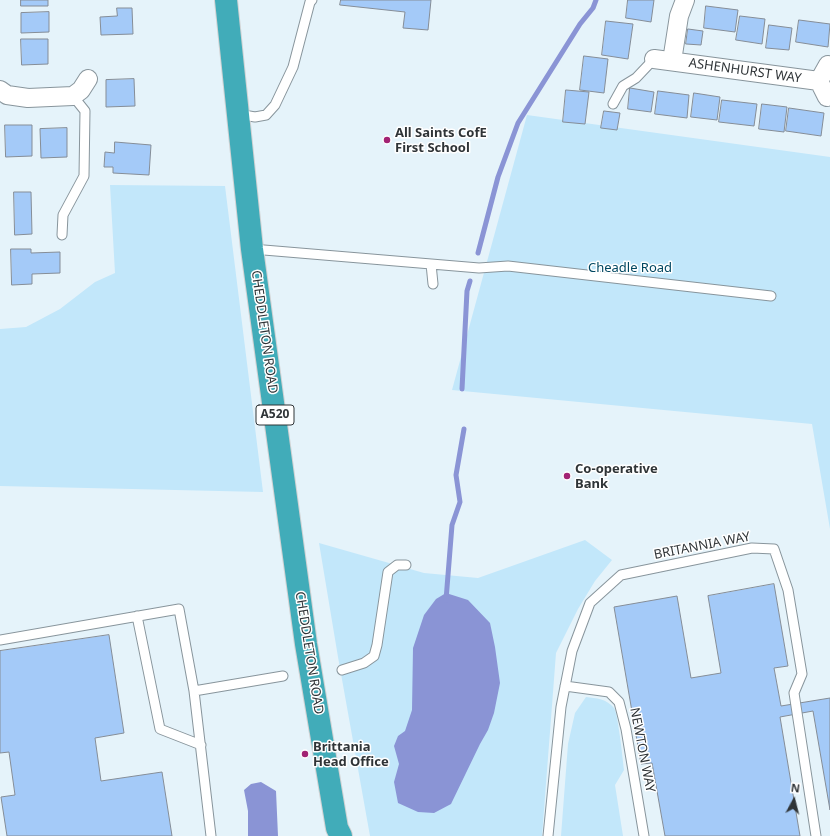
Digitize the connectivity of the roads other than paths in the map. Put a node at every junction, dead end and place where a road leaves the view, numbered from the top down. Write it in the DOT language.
graph roads {
  1 [pos="226,0"];
  2 [pos="312,0"];
  3 [pos="685,0"];
  4 [pos="663,60"];
  5 [pos="828,65"];
  6 [pos="88,79"];
  7 [pos="819,81"];
  8 [pos="0,90"];
  9 [pos="73,96"];
  10 [pos="827,97"];
  11 [pos="613,104"];
  12 [pos="238,114"];
  13 [pos="62,235"];
  14 [pos="252,249"];
  15 [pos="431,264"];
  16 [pos="433,284"];
  17 [pos="771,296"];
  18 [pos="406,565"];
  19 [pos="137,616"];
  20 [pos="0,640"];
  21 [pos="342,670"];
  22 [pos="283,676"];
  23 [pos="565,686"];
  24 [pos="194,692"];
  25 [pos="201,745"];
  26 [pos="338,833"];
  27 [pos="211,836"];
  28 [pos="548,836"];
  29 [pos="644,836"];
  30 [pos="816,836"];
  1 -- 12 [label="highway, CHEDDLETON ROAD / A520"];
  2 -- 12 [label="lane"];
  3 -- 4 [label="street, ASHENHURST WAY"];
  4 -- 7 [label="street, ASHENHURST WAY"];
  4 -- 11 [label="lane"];
  5 -- 7 [label="street, ASHENHURST WAY"];
  6 -- 9 [label="street"];
  7 -- 10 [label="street, ASHENHURST WAY"];
  8 -- 9 [label="street"];
  9 -- 13 [label="lane"];
  12 -- 14 [label="highway, CHEDDLETON ROAD / A520"];
  14 -- 15 [label="lane"];
  14 -- 26 [label="highway, CHEDDLETON ROAD / A520"];
  15 -- 16 [label="lane"];
  15 -- 17 [label="lane"];
  18 -- 21 [label="lane"];
  19 -- 20 [label="lane"];
  19 -- 24 [label="lane"];
  19 -- 25 [label="lane"];
  22 -- 24 [label="lane"];
  23 -- 28 [label="lane, BRITANNIA WAY"];
  23 -- 29 [label="lane, NEWTON WAY"];
  23 -- 30 [label="lane, BRITANNIA WAY"];
  24 -- 25 [label="lane"];
  25 -- 27 [label="lane"];
}
